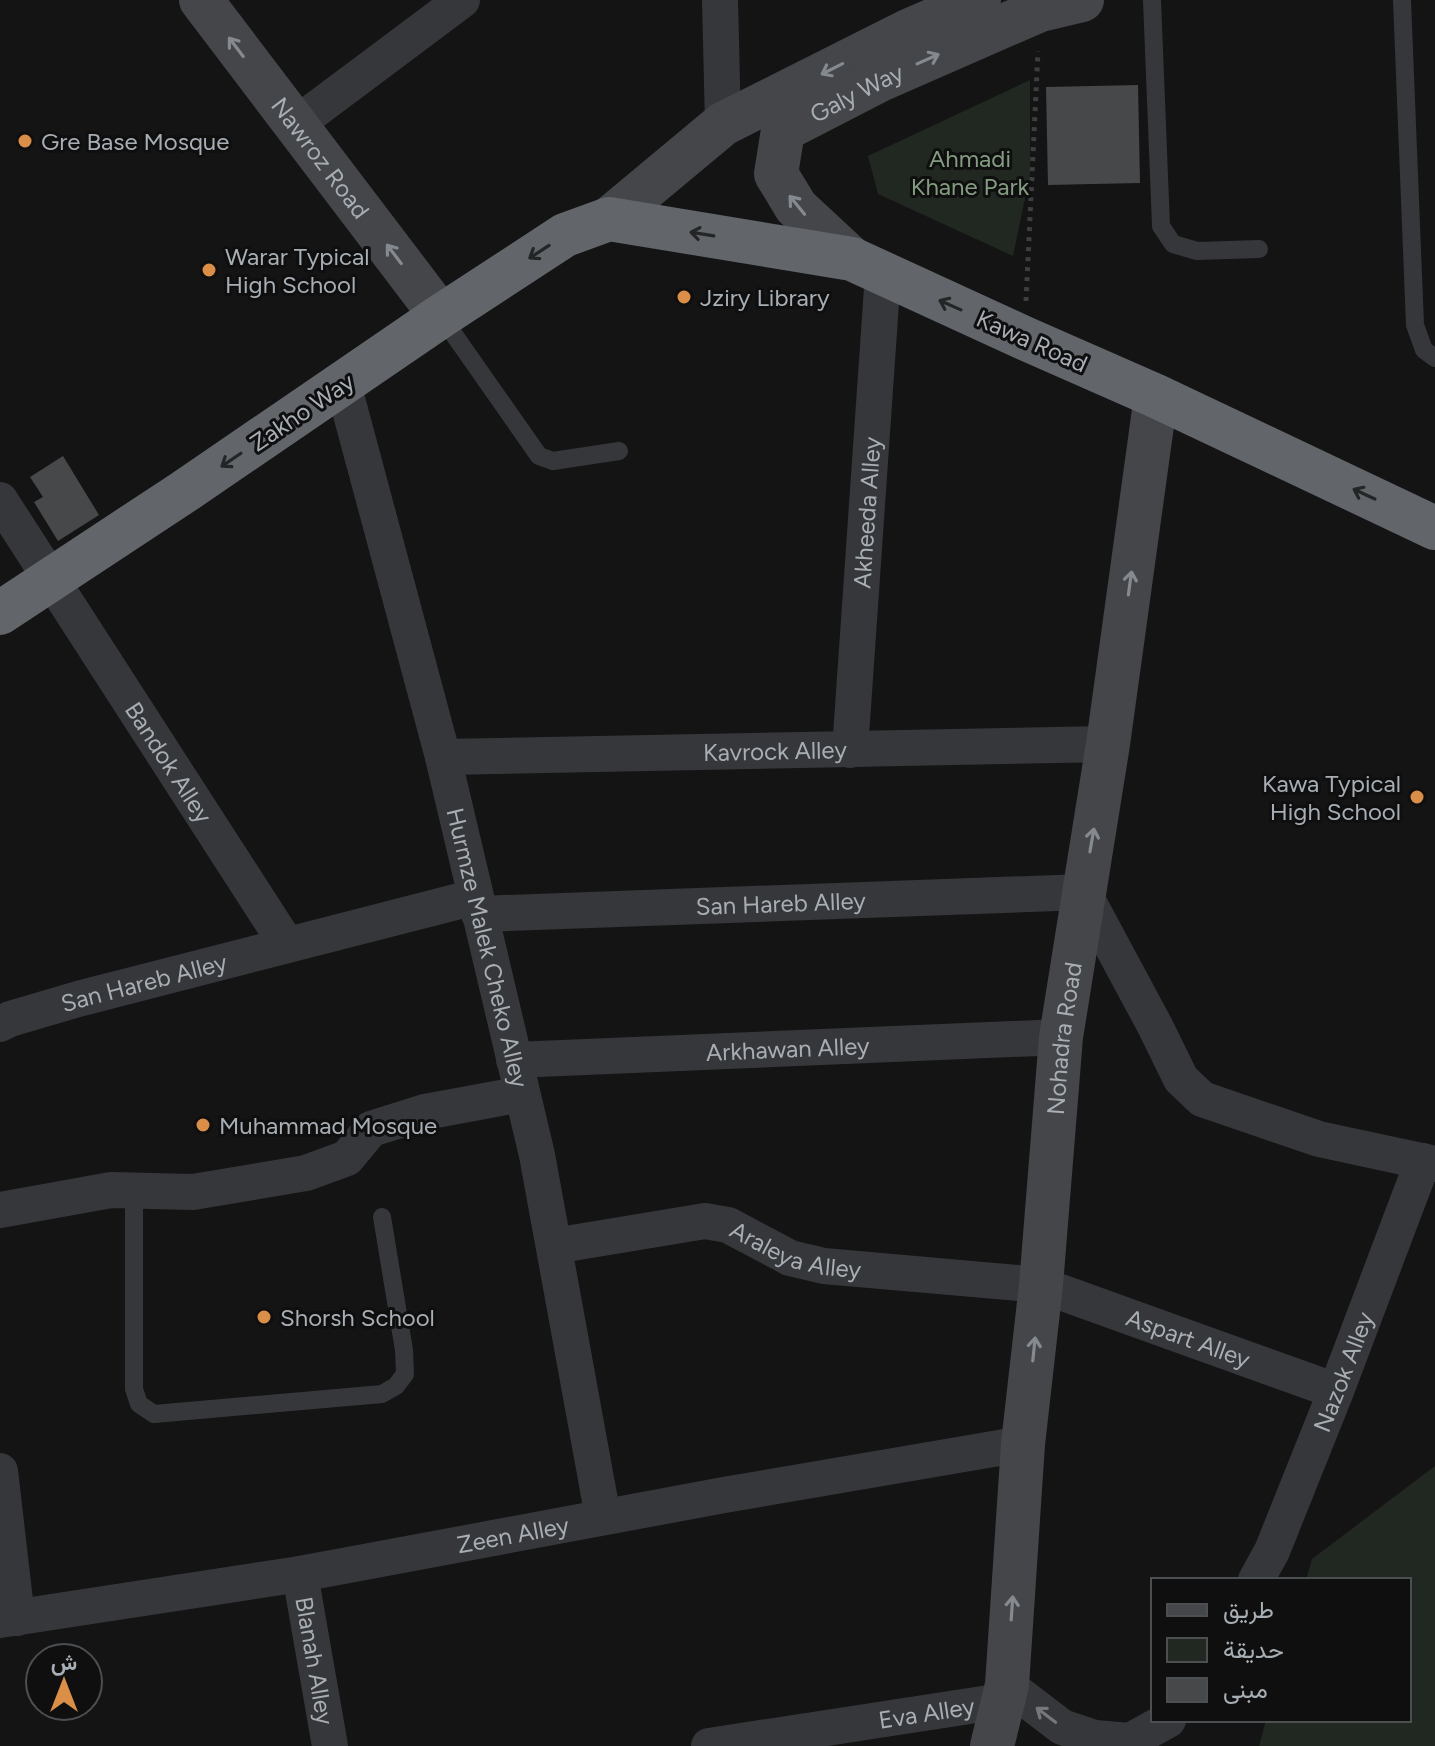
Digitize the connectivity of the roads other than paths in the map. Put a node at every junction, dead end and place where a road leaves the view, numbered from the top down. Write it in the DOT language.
graph roads {
  1 [pos="201,0"];
  2 [pos="462,0"];
  3 [pos="720,0"];
  4 [pos="979,0"];
  5 [pos="1082,0"];
  6 [pos="1152,0"];
  7 [pos="1402,0"];
  8 [pos="723,124"];
  9 [pos="295,125"];
  10 [pos="609,219"];
  11 [pos="1259,249"];
  12 [pos="868,267"];
  13 [pos="441,316"];
  14 [pos="1435,358"];
  15 [pos="343,384"];
  16 [pos="1156,396"];
  17 [pos="619,451"];
  18 [pos="0,500"];
  19 [pos="1435,528"];
  20 [pos="52,579"];
  21 [pos="0,613"];
  22 [pos="1108,744"];
  23 [pos="850,750"];
  24 [pos="443,757"];
  25 [pos="1083,892"];
  26 [pos="477,905"];
  27 [pos="287,945"];
  28 [pos="0,1024"];
  29 [pos="1061,1037"];
  30 [pos="514,1060"];
  31 [pos="522,1094"];
  32 [pos="1429,1162"];
  33 [pos="134,1191"];
  34 [pos="0,1210"];
  35 [pos="382,1217"];
  36 [pos="554,1246"];
  37 [pos="1041,1285"];
  38 [pos="1336,1391"];
  39 [pos="1023,1444"];
  40 [pos="0,1471"];
  41 [pos="603,1517"];
  42 [pos="300,1574"];
  43 [pos="1257,1578"];
  44 [pos="8,1619"];
  45 [pos="1004,1693"];
  46 [pos="1164,1722"];
  47 [pos="1178,1722"];
  48 [pos="330,1746"];
  49 [pos="709,1746"];
  50 [pos="992,1746"];
  51 [pos="1164,1746"];
  9 -- 1 [label="street, Nawroz Road, one-way"];
  2 -- 9 [label="street"];
  3 -- 8 [label="street"];
  4 -- 8 [label="street, Galy Way, one-way"];
  12 -- 5 [label="street, Galy Way, one-way"];
  6 -- 11 [label="lane"];
  7 -- 14 [label="lane"];
  8 -- 10 [label="street, Galy Way"];
  13 -- 9 [label="street, Nawroz Road, one-way"];
  12 -- 10 [label="highway, Kawa Road, one-way"];
  10 -- 13 [label="highway, Zakho Way, one-way"];
  16 -- 12 [label="highway, Kawa Road, one-way"];
  12 -- 23 [label="street, Akheeda Alley"];
  13 -- 15 [label="highway, Zakho Way"];
  13 -- 17 [label="lane"];
  15 -- 20 [label="highway, Zakho Way, one-way"];
  15 -- 24 [label="street, Hurmze Malek Cheko Alley"];
  19 -- 16 [label="highway, Kawa Road, one-way"];
  22 -- 16 [label="street, Nohadra Road, one-way"];
  18 -- 20 [label="street, Bandok Alley"];
  20 -- 21 [label="highway, Zakho Way"];
  20 -- 27 [label="street, Bandok Alley"];
  22 -- 23 [label="street, Kavrock Alley"];
  25 -- 22 [label="street, Nohadra Road, one-way"];
  23 -- 24 [label="street, Kavrock Alley"];
  24 -- 26 [label="street, Hurmze Malek Cheko Alley"];
  25 -- 26 [label="street, San Hareb Alley"];
  25 -- 29 [label="street, Nohadra Road"];
  25 -- 32 [label="street"];
  26 -- 27 [label="street, San Hareb Alley"];
  26 -- 30 [label="street, Hurmze Malek Cheko Alley"];
  27 -- 28 [label="street, San Hareb Alley"];
  29 -- 30 [label="street, Arkhawan Alley"];
  29 -- 37 [label="street, Nohadra Road"];
  30 -- 31 [label="street, Hurmze Malek Cheko Alley"];
  31 -- 33 [label="street"];
  31 -- 36 [label="street, Hurmze Malek Cheko Alley"];
  32 -- 38 [label="street, Nazok Alley"];
  33 -- 34 [label="street"];
  33 -- 35 [label="lane"];
  36 -- 37 [label="street, Araleya Alley"];
  36 -- 41 [label="street, Hurmze Malek Cheko Alley"];
  37 -- 38 [label="street, Aspart Alley"];
  39 -- 37 [label="street, Nohadra Road, one-way"];
  38 -- 43 [label="street, Nazok Alley"];
  39 -- 41 [label="street, Zeen Alley"];
  45 -- 39 [label="street, Nohadra Road, one-way"];
  40 -- 44 [label="street"];
  41 -- 42 [label="street, Zeen Alley"];
  42 -- 44 [label="street, Zeen Alley"];
  42 -- 48 [label="street, Blanah Alley"];
  46 -- 45 [label="street, one-way"];
  45 -- 49 [label="street, Eva Alley"];
  45 -- 50 [label="street, Nohadra Road"];
  47 -- 51 [label="street"];
}
